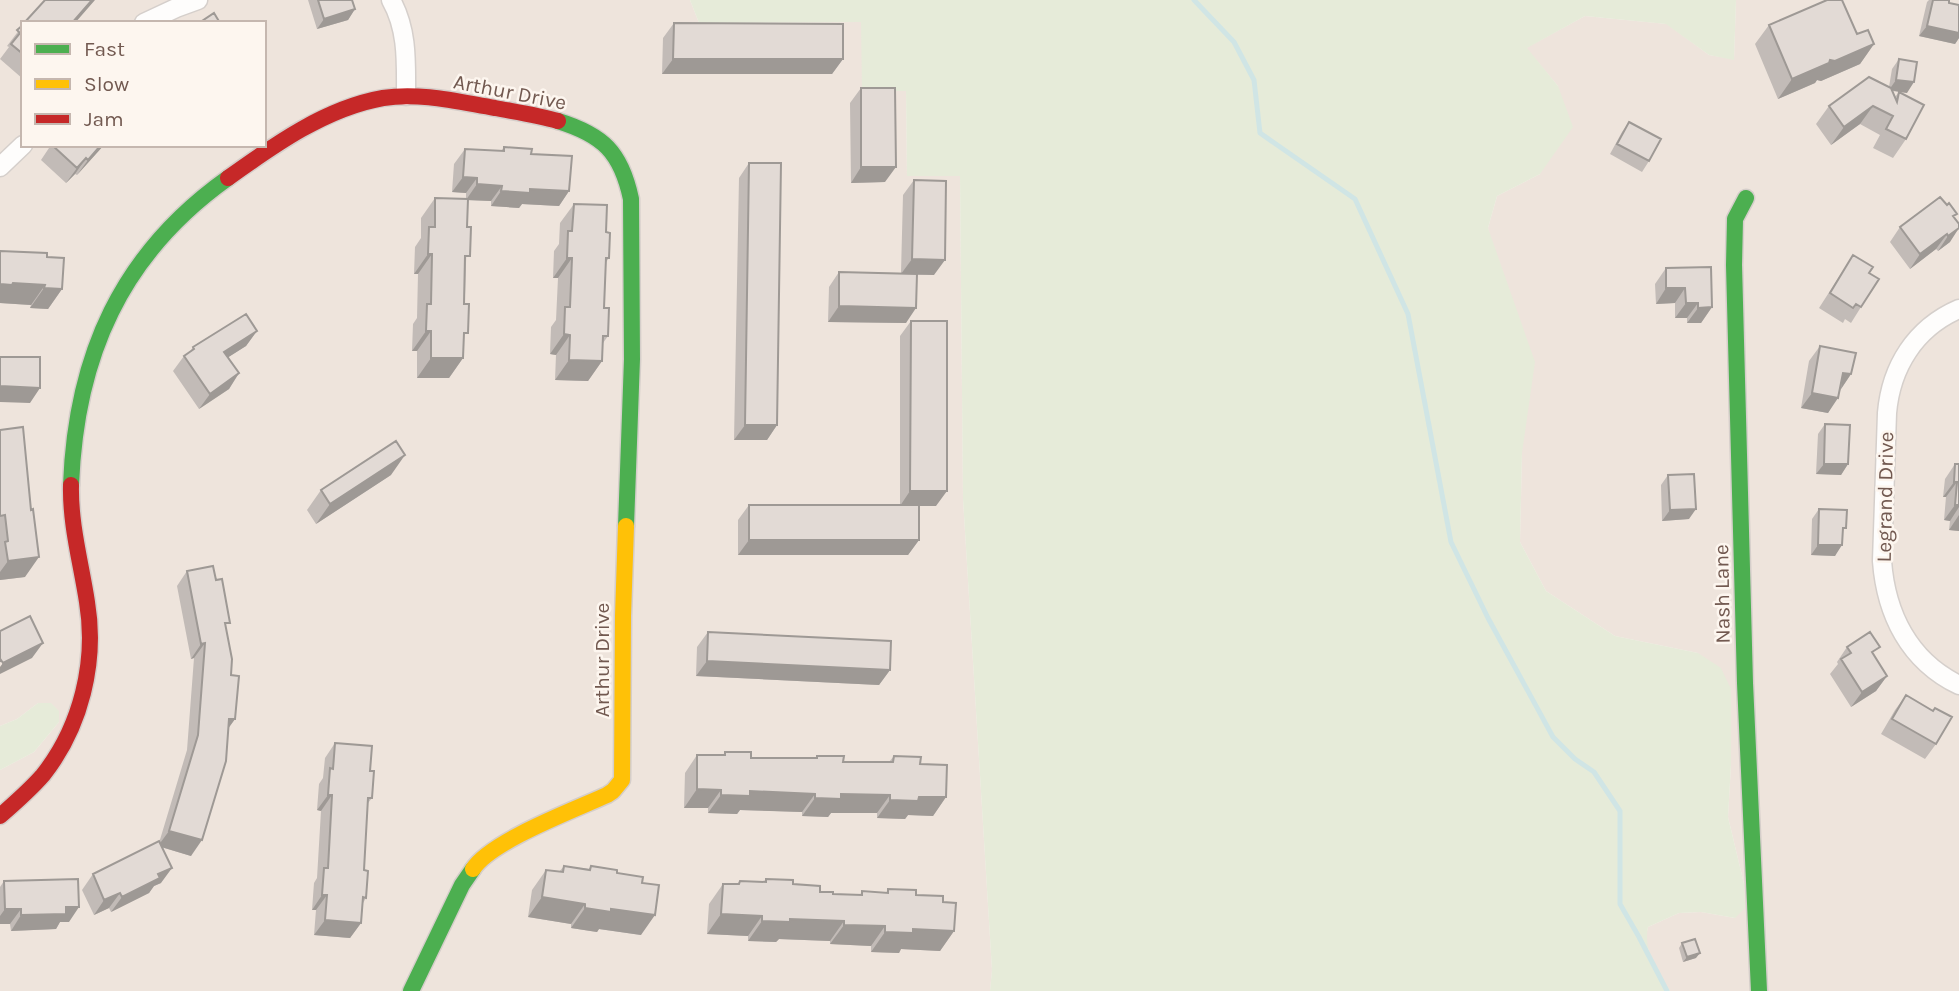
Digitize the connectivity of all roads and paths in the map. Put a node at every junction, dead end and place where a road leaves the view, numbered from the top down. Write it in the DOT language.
graph roads {
  1 [pos="198,0"];
  2 [pos="391,0"];
  3 [pos="148,21"];
  4 [pos="407,96"];
  5 [pos="21,147"];
  6 [pos="0,167"];
  7 [pos="1746,198"];
  8 [pos="1959,309"];
  9 [pos="1959,685"];
  10 [pos="0,816"];
  11 [pos="411,991"];
  12 [pos="1759,991"];
  1 -- 3 [label="street"];
  2 -- 4 [label="street"];
  4 -- 10 [label="street, Arthur Drive"];
  4 -- 11 [label="street, Arthur Drive"];
  5 -- 6 [label="street"];
  7 -- 12 [label="street, Nash Lane"];
  8 -- 9 [label="street, Legrand Drive"];
}
